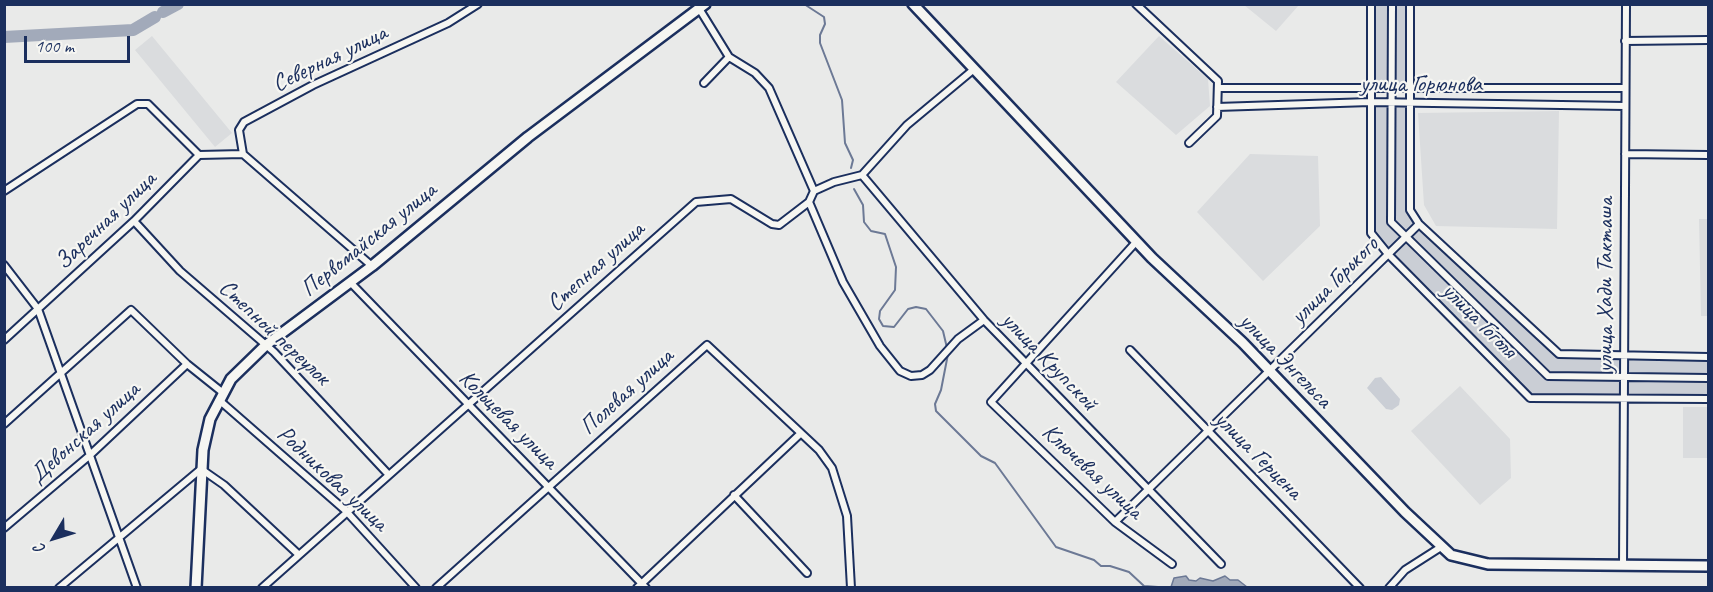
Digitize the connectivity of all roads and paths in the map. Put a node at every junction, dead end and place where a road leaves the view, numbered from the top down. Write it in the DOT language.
graph roads {
  1 [pos="478,4"];
  2 [pos="914,4"];
  3 [pos="1136,4"];
  4 [pos="1371,4"];
  5 [pos="1392,4"];
  6 [pos="1410,4"];
  7 [pos="1626,4"];
  8 [pos="703,7"];
  9 [pos="1708,40"];
  10 [pos="1625,41"];
  11 [pos="729,57"];
  12 [pos="973,70"];
  13 [pos="704,83"];
  14 [pos="1371,87"];
  15 [pos="1218,88"];
  16 [pos="1391,88"];
  17 [pos="1411,88"];
  18 [pos="1625,88"];
  19 [pos="1370,102"];
  20 [pos="1392,102"];
  21 [pos="1411,103"];
  22 [pos="1625,105"];
  23 [pos="1217,107"];
  24 [pos="1189,143"];
  25 [pos="243,154"];
  26 [pos="1625,154"];
  27 [pos="200,155"];
  28 [pos="1708,155"];
  29 [pos="862,175"];
  30 [pos="4,191"];
  31 [pos="814,191"];
  32 [pos="808,202"];
  33 [pos="134,221"];
  34 [pos="1419,224"];
  35 [pos="1404,236"];
  36 [pos="1137,241"];
  37 [pos="1388,254"];
  38 [pos="4,265"];
  39 [pos="372,266"];
  40 [pos="350,282"];
  41 [pos="38,309"];
  42 [pos="984,320"];
  43 [pos="4,340"];
  44 [pos="266,345"];
  45 [pos="1130,350"];
  46 [pos="1624,357"];
  47 [pos="1708,357"];
  48 [pos="1026,363"];
  49 [pos="187,364"];
  50 [pos="1268,372"];
  51 [pos="1624,375"];
  52 [pos="60,376"];
  53 [pos="1708,378"];
  54 [pos="221,396"];
  55 [pos="1623,398"];
  56 [pos="1708,399"];
  57 [pos="467,405"];
  58 [pos="4,424"];
  59 [pos="1207,430"];
  60 [pos="800,434"];
  61 [pos="89,456"];
  62 [pos="201,469"];
  63 [pos="388,474"];
  64 [pos="549,486"];
  65 [pos="1147,490"];
  66 [pos="734,495"];
  67 [pos="346,511"];
  68 [pos="1115,522"];
  69 [pos="4,528"];
  70 [pos="119,535"];
  71 [pos="1441,547"];
  72 [pos="298,554"];
  73 [pos="1172,564"];
  74 [pos="1221,564"];
  75 [pos="1623,566"];
  76 [pos="1708,566"];
  77 [pos="807,573"];
  78 [pos="641,586"];
  79 [pos="59,588"];
  80 [pos="137,588"];
  81 [pos="196,588"];
  82 [pos="262,588"];
  83 [pos="416,588"];
  84 [pos="436,588"];
  85 [pos="851,588"];
  86 [pos="1360,588"];
  87 [pos="1389,588"];
  1 -- 25 [label="street, Северная улица"];
  2 -- 12 [label="street, улица Энгельса"];
  3 -- 15 [label="street"];
  4 -- 14 [label="street, улица Гоголя"];
  5 -- 16 [label="street"];
  6 -- 17 [label="street, улица Гоголя"];
  7 -- 10 [label="street, улица Хади Такташа"];
  8 -- 11 [label="street"];
  8 -- 39 [label="street, Первомайская улица"];
  9 -- 10 [label="street"];
  10 -- 18 [label="street, улица Хади Такташа"];
  11 -- 13 [label="street"];
  11 -- 31 [label="street"];
  12 -- 29 [label="street"];
  12 -- 36 [label="street, улица Энгельса"];
  14 -- 15 [label="street, улица Горюнова"];
  14 -- 16 [label="street, улица Горюнова"];
  14 -- 19 [label="street, улица Гоголя"];
  15 -- 23 [label="street"];
  16 -- 17 [label="street, улица Горюнова"];
  16 -- 20 [label="street"];
  17 -- 18 [label="street, улица Горюнова"];
  17 -- 21 [label="street, улица Гоголя"];
  18 -- 22 [label="street, улица Хади Такташа"];
  19 -- 20 [label="street, улица Горюнова"];
  19 -- 23 [label="street, улица Горюнова"];
  19 -- 37 [label="street, улица Гоголя"];
  20 -- 21 [label="street, улица Горюнова"];
  20 -- 35 [label="street"];
  21 -- 22 [label="street, улица Горюнова"];
  21 -- 34 [label="street, улица Гоголя"];
  22 -- 26 [label="street, улица Хади Такташа"];
  23 -- 24 [label="street"];
  25 -- 27 [label="street"];
  25 -- 39 [label="street"];
  26 -- 28 [label="street"];
  26 -- 46 [label="street, улица Хади Такташа"];
  27 -- 30 [label="street"];
  27 -- 33 [label="street, Заречная улица"];
  29 -- 31 [label="street"];
  29 -- 42 [label="street, улица Крупской"];
  31 -- 32 [label="street, Степная улица"];
  32 -- 42 [label="street"];
  32 -- 57 [label="street, Степная улица"];
  33 -- 41 [label="street, Заречная улица"];
  33 -- 44 [label="street, Степной переулок"];
  34 -- 35 [label="street, улица Горького"];
  34 -- 46 [label="street, улица Гоголя"];
  35 -- 37 [label="street, улица Горького"];
  35 -- 51 [label="street"];
  36 -- 48 [label="street"];
  36 -- 50 [label="street, улица Энгельса"];
  37 -- 50 [label="street, улица Горького"];
  37 -- 55 [label="street, улица Гоголя"];
  38 -- 41 [label="street"];
  39 -- 40 [label="street, Первомайская улица"];
  40 -- 44 [label="street, Первомайская улица"];
  40 -- 57 [label="street, Кольцевая улица"];
  41 -- 43 [label="street, Заречная улица"];
  41 -- 52 [label="street"];
  42 -- 48 [label="street, улица Крупской"];
  44 -- 54 [label="street, Первомайская улица"];
  44 -- 63 [label="street, Степной переулок"];
  45 -- 59 [label="street, улица Герцена"];
  46 -- 47 [label="street, улица Гоголя"];
  46 -- 51 [label="street, улица Хади Такташа"];
  48 -- 65 [label="street, улица Крупской"];
  48 -- 68 [label="street, Ключевая улица"];
  49 -- 52 [label="street, Родниковая улица"];
  49 -- 54 [label="street, Родниковая улица"];
  49 -- 61 [label="street, Девонская улица"];
  50 -- 59 [label="street, улица Горького"];
  50 -- 71 [label="street, улица Энгельса"];
  51 -- 53 [label="street"];
  51 -- 55 [label="street, улица Хади Такташа"];
  52 -- 58 [label="street"];
  52 -- 61 [label="street"];
  54 -- 62 [label="street, Первомайская улица"];
  54 -- 67 [label="street, Родниковая улица"];
  55 -- 56 [label="street, улица Гоголя"];
  55 -- 75 [label="street, улица Хади Такташа"];
  57 -- 63 [label="street, Степная улица"];
  57 -- 64 [label="street, Кольцевая улица"];
  59 -- 65 [label="street, улица Горького"];
  59 -- 86 [label="street, улица Герцена"];
  60 -- 64 [label="street, Полевая улица"];
  60 -- 66 [label="street, Кольцевая улица"];
  60 -- 85 [label="street"];
  61 -- 69 [label="street, Девонская улица"];
  61 -- 70 [label="street"];
  62 -- 70 [label="street"];
  62 -- 72 [label="street"];
  62 -- 81 [label="street, Первомайская улица"];
  63 -- 67 [label="street, Степная улица"];
  64 -- 78 [label="street, Кольцевая улица"];
  64 -- 84 [label="street, Полевая улица"];
  65 -- 68 [label="street, улица Горького"];
  65 -- 74 [label="street, улица Крупской"];
  66 -- 77 [label="street"];
  66 -- 78 [label="street, Кольцевая улица"];
  67 -- 72 [label="street, Степная улица"];
  67 -- 83 [label="street, Родниковая улица"];
  68 -- 73 [label="street, Ключевая улица"];
  70 -- 79 [label="street"];
  70 -- 80 [label="street"];
  71 -- 75 [label="street, улица Энгельса"];
  71 -- 87 [label="street"];
  72 -- 82 [label="street, Степная улица"];
  75 -- 76 [label="street, улица Энгельса"];
}
